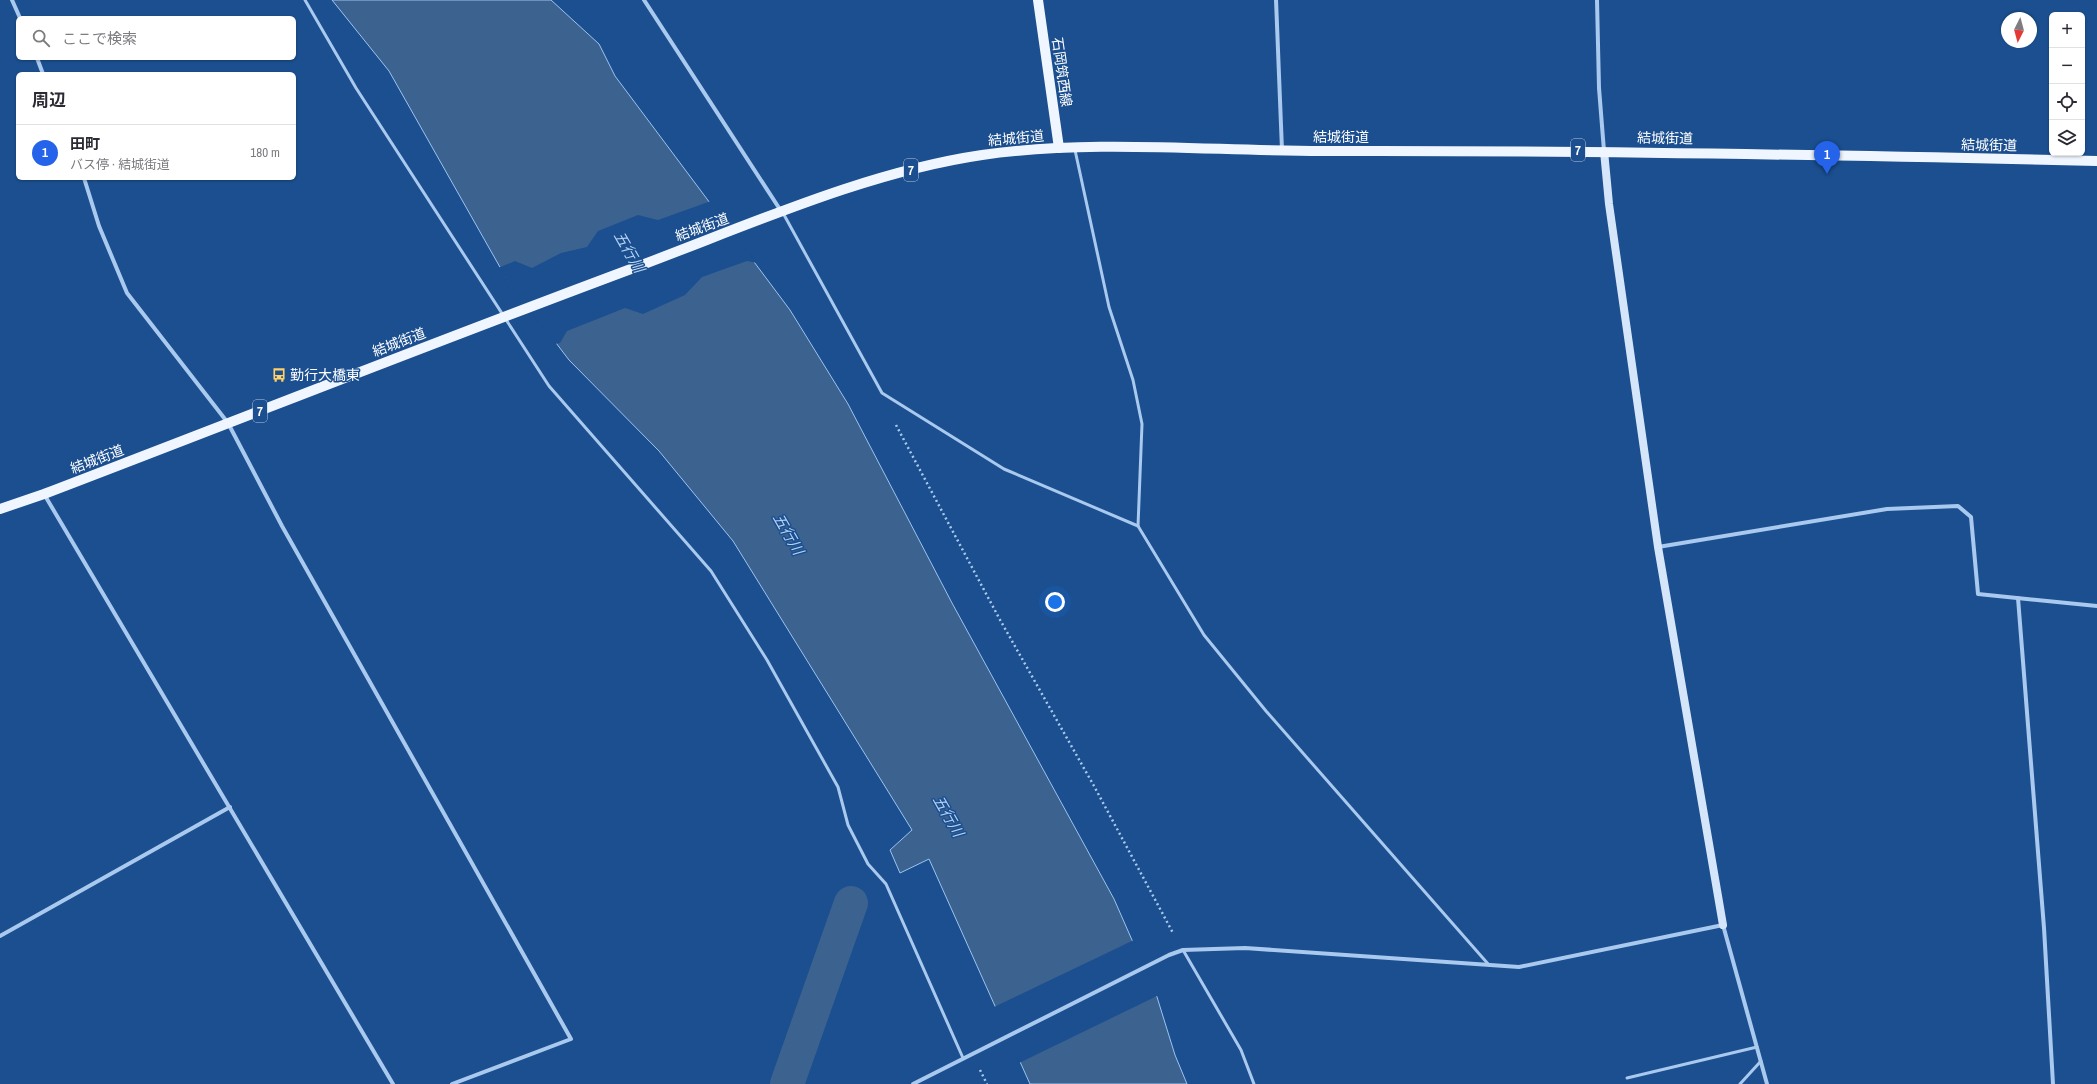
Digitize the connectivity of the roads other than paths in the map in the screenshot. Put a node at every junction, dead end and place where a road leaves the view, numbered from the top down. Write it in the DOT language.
graph roads {
  1 [pos="12,0"];
  2 [pos="305,0"];
  3 [pos="644,0"];
  4 [pos="1038,0"];
  5 [pos="1276,0"];
  6 [pos="1597,0"];
  7 [pos="19,16"];
  8 [pos="38,60"];
  9 [pos="43,72"];
  10 [pos="1074,147"];
  11 [pos="1059,148"];
  12 [pos="1282,151"];
  13 [pos="1604,151"];
  14 [pos="2097,161"];
  15 [pos="85,180"];
  16 [pos="782,212"];
  17 [pos="503,317"];
  18 [pos="228,423"];
  19 [pos="44,494"];
  20 [pos="0,508"];
  21 [pos="1138,526"];
  22 [pos="1658,547"];
  23 [pos="2018,598"];
  24 [pos="2097,606"];
  25 [pos="230,807"];
  26 [pos="1724,925"];
  27 [pos="0,936"];
  28 [pos="1183,950"];
  29 [pos="1490,966"];
  30 [pos="1757,1047"];
  31 [pos="963,1058"];
  32 [pos="1761,1061"];
  33 [pos="1627,1078"];
  34 [pos="393,1084"];
  35 [pos="452,1084"];
  36 [pos="913,1084"];
  37 [pos="1254,1084"];
  38 [pos="1740,1084"];
  39 [pos="1767,1084"];
  40 [pos="2052,1084"];
  1 -- 7 [label="street"];
  2 -- 17 [label="lane"];
  3 -- 16 [label="street"];
  4 -- 11 [label="main road, 石岡筑西線"];
  5 -- 12 [label="street"];
  6 -- 13 [label="street"];
  8 -- 9 [label="street"];
  10 -- 11 [label="main road, 結城街道 / 7"];
  10 -- 12 [label="main road, 結城街道 / 7"];
  10 -- 21 [label="lane"];
  11 -- 16 [label="main road, 結城街道 / 7"];
  12 -- 13 [label="main road, 結城街道 / 7"];
  13 -- 14 [label="main road, 結城街道 / 7"];
  13 -- 22 [label="street"];
  15 -- 18 [label="street"];
  16 -- 17 [label="main road, 結城街道 / 7"];
  16 -- 21 [label="lane"];
  17 -- 18 [label="main road, 結城街道 / 7"];
  17 -- 31 [label="lane"];
  18 -- 19 [label="main road, 結城街道 / 7"];
  18 -- 35 [label="street"];
  19 -- 20 [label="main road, 結城街道 / 7"];
  19 -- 25 [label="street"];
  21 -- 29 [label="lane"];
  22 -- 23 [label="street"];
  22 -- 26 [label="street"];
  23 -- 24 [label="street"];
  23 -- 40 [label="street"];
  25 -- 27 [label="street"];
  25 -- 34 [label="street"];
  26 -- 29 [label="street"];
  26 -- 30 [label="street"];
  28 -- 29 [label="street"];
  28 -- 31 [label="street"];
  28 -- 37 [label="lane"];
  30 -- 32 [label="street"];
  30 -- 33 [label="lane"];
  31 -- 36 [label="street"];
  32 -- 38 [label="lane"];
  32 -- 39 [label="street"];
}
